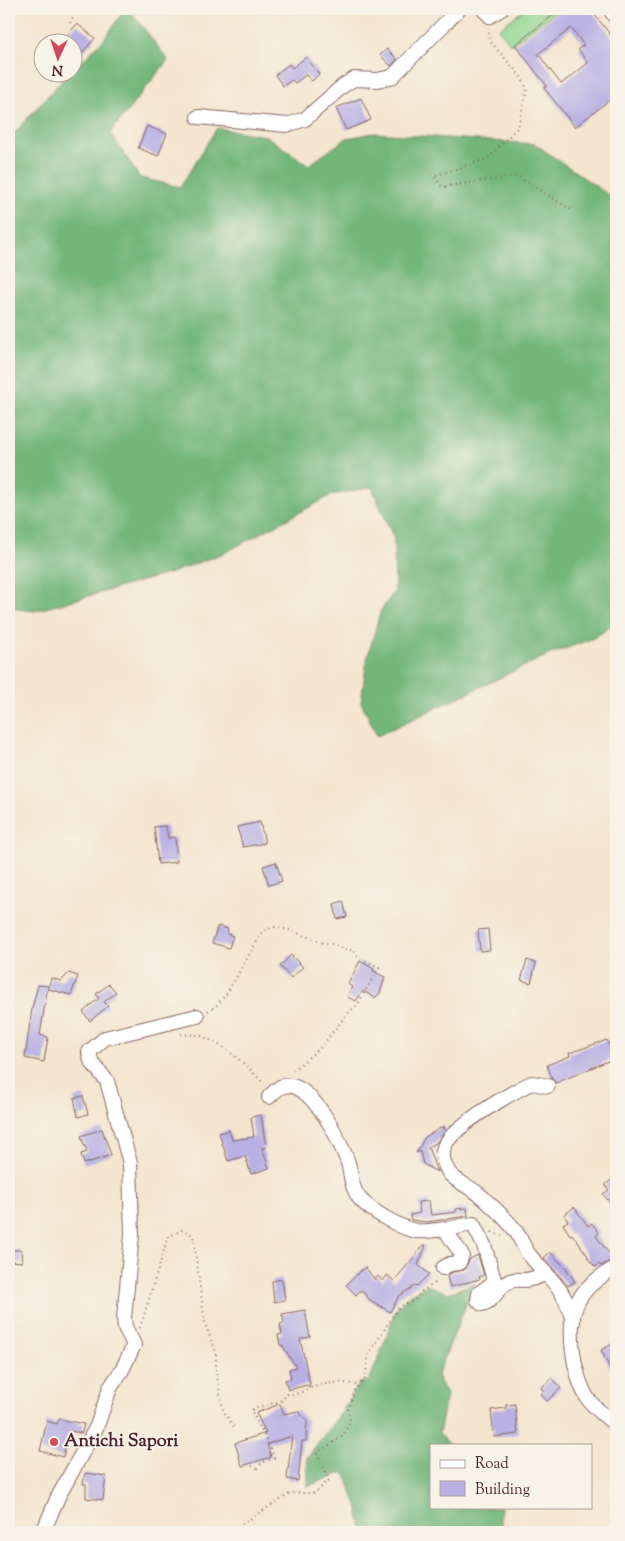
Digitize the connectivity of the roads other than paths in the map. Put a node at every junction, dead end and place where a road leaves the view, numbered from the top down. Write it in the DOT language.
graph roads {
  1 [pos="459,9"];
  2 [pos="610,9"];
  3 [pos="616,18"];
  4 [pos="198,117"];
  5 [pos="196,1016"];
  6 [pos="548,1086"];
  7 [pos="273,1093"];
  8 [pos="446,1229"];
  9 [pos="616,1267"];
  10 [pos="443,1268"];
  11 [pos="546,1273"];
  12 [pos="573,1322"];
  13 [pos="616,1425"];
  14 [pos="43,1532"];
  1 -- 4 [label="street"];
  2 -- 3 [label="street"];
  5 -- 14 [label="street"];
  6 -- 11 [label="street"];
  7 -- 8 [label="street"];
  8 -- 10 [label="street"];
  8 -- 11 [label="street"];
  9 -- 12 [label="street"];
  11 -- 12 [label="street"];
  12 -- 13 [label="street"];
}
